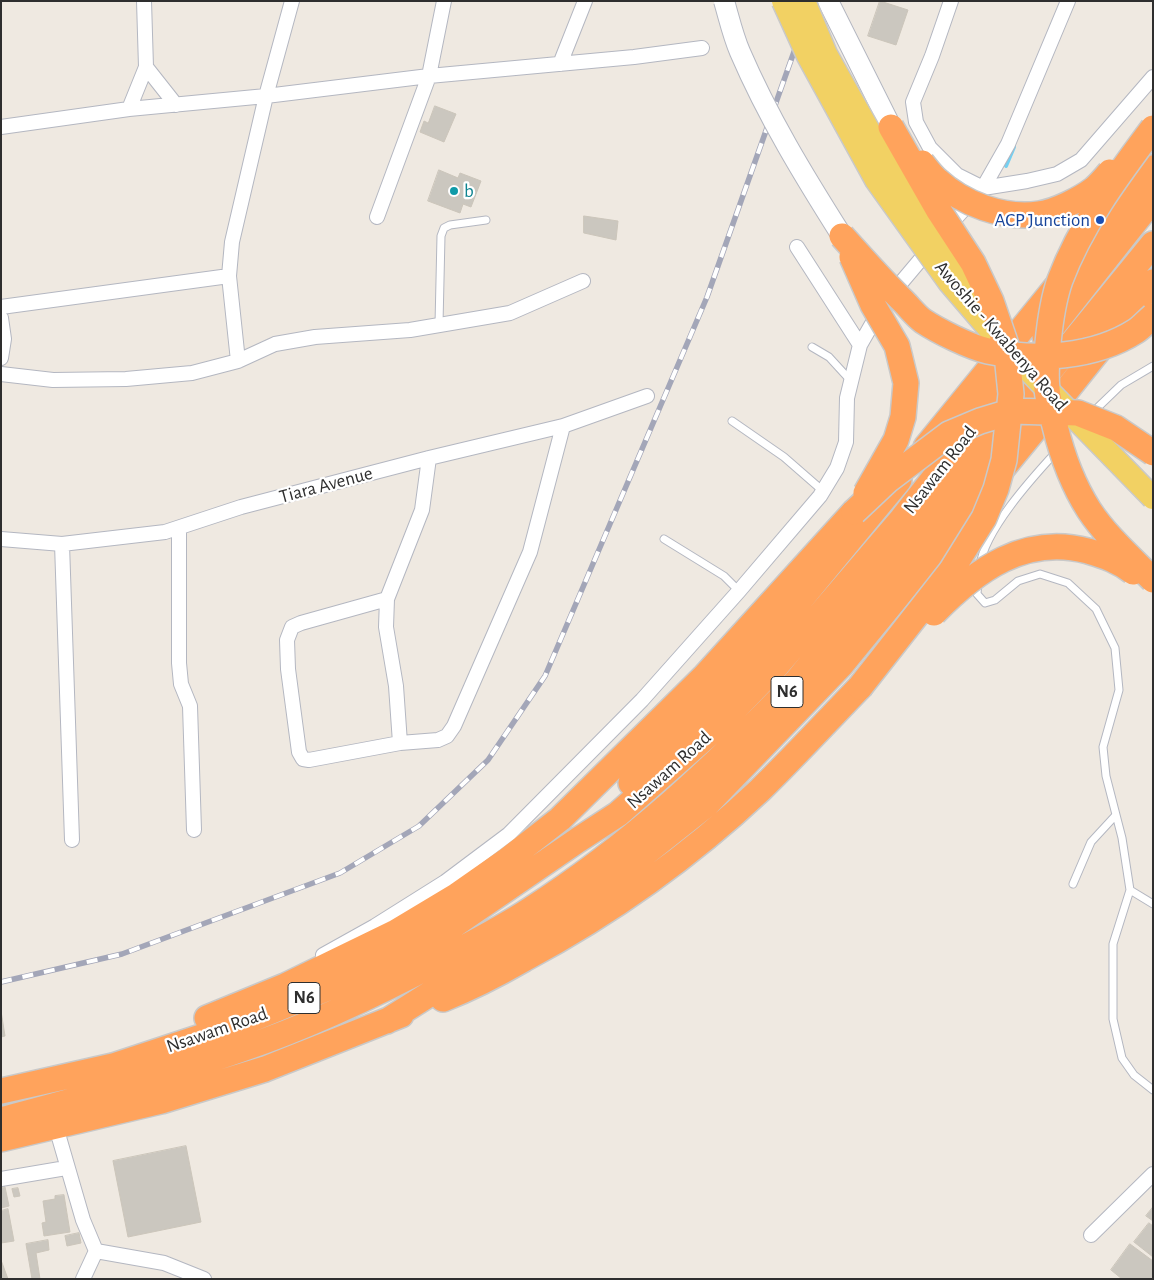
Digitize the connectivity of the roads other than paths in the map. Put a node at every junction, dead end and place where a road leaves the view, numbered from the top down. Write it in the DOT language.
graph roads {
  1 [pos="144,1"];
  2 [pos="292,1"];
  3 [pos="444,1"];
  4 [pos="585,1"];
  5 [pos="724,1"];
  6 [pos="783,1"];
  7 [pos="804,1"];
  8 [pos="828,1"];
  9 [pos="951,1"];
  10 [pos="1068,1"];
  11 [pos="702,48"];
  12 [pos="560,64"];
  13 [pos="146,67"];
  14 [pos="429,76"];
  15 [pos="1153,77"];
  16 [pos="266,96"];
  17 [pos="176,105"];
  18 [pos="129,109"];
  19 [pos="1,127"];
  20 [pos="1153,127"];
  21 [pos="891,128"];
  22 [pos="1153,168"];
  23 [pos="983,188"];
  24 [pos="1153,198"];
  25 [pos="377,217"];
  26 [pos="486,220"];
  27 [pos="842,236"];
  28 [pos="1153,244"];
  29 [pos="797,246"];
  30 [pos="229,276"];
  31 [pos="584,281"];
  32 [pos="1153,282"];
  33 [pos="1,307"];
  34 [pos="1153,316"];
  35 [pos="1,318"];
  36 [pos="440,324"];
  37 [pos="860,344"];
  38 [pos="812,347"];
  39 [pos="1,358"];
  40 [pos="238,361"];
  41 [pos="1153,366"];
  42 [pos="1,374"];
  43 [pos="851,382"];
  44 [pos="647,396"];
  45 [pos="732,421"];
  46 [pos="563,426"];
  47 [pos="1075,431"];
  48 [pos="1069,438"];
  49 [pos="1153,453"];
  50 [pos="429,458"];
  51 [pos="1153,478"];
  52 [pos="823,491"];
  53 [pos="1153,498"];
  54 [pos="854,512"];
  55 [pos="179,528"];
  56 [pos="1,538"];
  57 [pos="664,539"];
  58 [pos="62,544"];
  59 [pos="1153,580"];
  60 [pos="1153,587"];
  61 [pos="739,592"];
  62 [pos="387,600"];
  63 [pos="860,688"];
  64 [pos="400,743"];
  65 [pos="1115,816"];
  66 [pos="194,830"];
  67 [pos="72,840"];
  68 [pos="578,840"];
  69 [pos="1073,884"];
  70 [pos="1130,890"];
  71 [pos="1153,904"];
  72 [pos="285,986"];
  73 [pos="387,1021"];
  74 [pos="1,1089"];
  75 [pos="1153,1090"];
  76 [pos="1,1120"];
  77 [pos="56,1126"];
  78 [pos="1,1139"];
  79 [pos="66,1168"];
  80 [pos="1153,1174"];
  81 [pos="1,1179"];
  82 [pos="1091,1235"];
  83 [pos="96,1251"];
  84 [pos="83,1279"];
  85 [pos="204,1279"];
  1 -- 13 [label="street"];
  2 -- 16 [label="street"];
  3 -- 14 [label="street"];
  4 -- 12 [label="street"];
  5 -- 27 [label="street, bridge"];
  6 -- 53 [label="main road, Awoshie - Kwabenya Road, bridge"];
  7 -- 51 [label="main road, Awoshie - Kwabenya Road, bridge"];
  8 -- 21 [label="street"];
  9 -- 23 [label="street"];
  10 -- 23 [label="street"];
  11 -- 12 [label="street"];
  12 -- 14 [label="street"];
  13 -- 17 [label="street"];
  13 -- 18 [label="street"];
  14 -- 16 [label="street"];
  14 -- 25 [label="street"];
  15 -- 23 [label="street"];
  16 -- 17 [label="street"];
  16 -- 30 [label="street"];
  17 -- 18 [label="street"];
  18 -- 19 [label="street"];
  20 -- 21 [label="highway, bridge"];
  20 -- 59 [label="highway, bridge"];
  21 -- 63 [label="highway, bridge"];
  22 -- 68 [label="highway"];
  23 -- 37 [label="street"];
  24 -- 68 [label="highway, Nsawam Road / N6"];
  26 -- 36 [label="lane"];
  27 -- 34 [label="highway, bridge"];
  27 -- 54 [label="highway, bridge"];
  28 -- 76 [label="highway, Nsawam Road / N6"];
  29 -- 37 [label="street"];
  30 -- 33 [label="street"];
  30 -- 40 [label="street"];
  31 -- 36 [label="street"];
  32 -- 73 [label="highway"];
  35 -- 39 [label="street"];
  36 -- 40 [label="street"];
  37 -- 43 [label="street"];
  38 -- 43 [label="lane"];
  40 -- 42 [label="street"];
  41 -- 47 [label="lane"];
  43 -- 52 [label="street"];
  44 -- 46 [label="street, Tiara Avenue"];
  45 -- 52 [label="lane"];
  46 -- 50 [label="street, Tiara Avenue"];
  46 -- 64 [label="street"];
  48 -- 65 [label="lane"];
  49 -- 54 [label="highway, bridge"];
  50 -- 55 [label="street, Tiara Avenue"];
  50 -- 62 [label="street"];
  52 -- 61 [label="street"];
  54 -- 72 [label="highway"];
  55 -- 58 [label="street, Tiara Avenue"];
  55 -- 66 [label="street"];
  56 -- 58 [label="street, Tiara Avenue"];
  57 -- 61 [label="lane"];
  58 -- 67 [label="street"];
  60 -- 63 [label="highway, bridge"];
  61 -- 72 [label="street"];
  62 -- 64 [label="street"];
  62 -- 64 [label="street"];
  63 -- 73 [label="highway"];
  65 -- 69 [label="lane"];
  65 -- 70 [label="lane"];
  68 -- 74 [label="highway, Nsawam Road / N6"];
  70 -- 71 [label="lane"];
  70 -- 75 [label="lane"];
  72 -- 74 [label="highway"];
  73 -- 77 [label="highway"];
  77 -- 78 [label="highway"];
  77 -- 79 [label="street"];
  79 -- 81 [label="street"];
  79 -- 83 [label="street"];
  80 -- 82 [label="street"];
  83 -- 84 [label="street"];
  83 -- 85 [label="street"];
}
